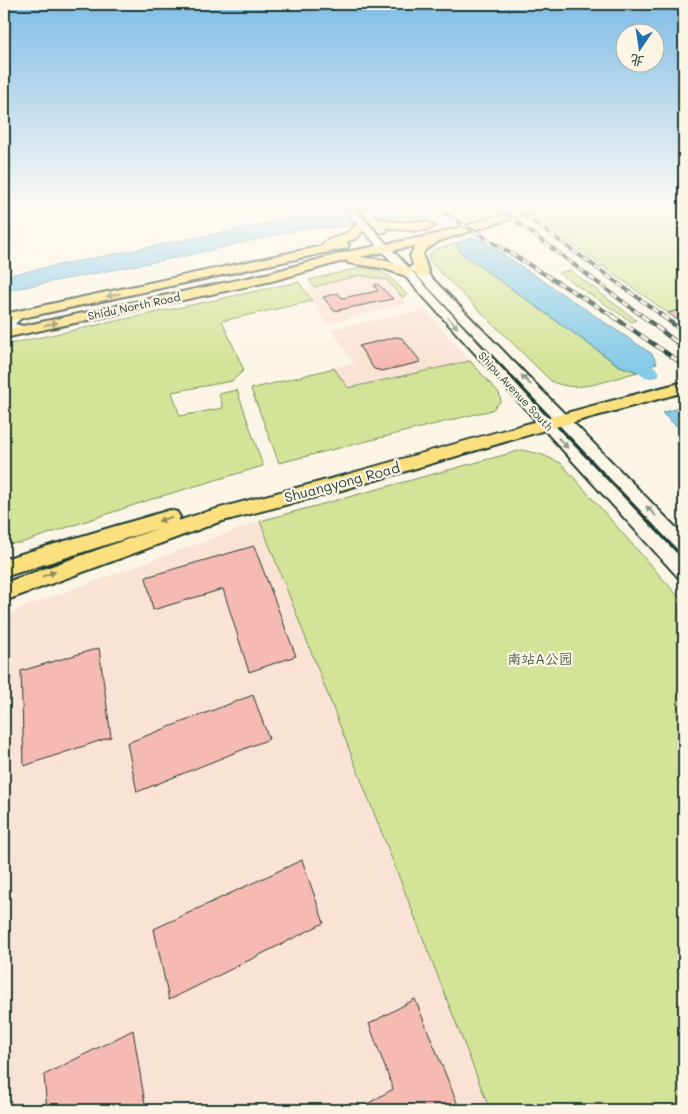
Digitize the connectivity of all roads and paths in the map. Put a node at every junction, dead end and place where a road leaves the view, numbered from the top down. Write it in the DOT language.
graph roads {
  1 [pos="267,261"];
  2 [pos="332,261"];
  3 [pos="350,261"];
  4 [pos="365,261"];
  5 [pos="398,261"];
  6 [pos="404,261"];
  7 [pos="415,261"];
  8 [pos="323,264"];
  9 [pos="406,272"];
  10 [pos="424,281"];
  11 [pos="19,315"];
  12 [pos="4,318"];
  13 [pos="27,330"];
  14 [pos="4,334"];
  15 [pos="684,376"];
  16 [pos="684,387"];
  17 [pos="550,417"];
  18 [pos="684,546"];
  19 [pos="4,568"];
  20 [pos="684,572"];
  21 [pos="4,592"];
  1 -- 11 [label="main road, Shidu North Road, one-way"];
  2 -- 8 [label="main road"];
  3 -- 8 [label="main road"];
  4 -- 9 [label="main road"];
  5 -- 9 [label="street, Shipu Avenue South"];
  6 -- 10 [label="street, Shipu Avenue South"];
  7 -- 10 [label="main road"];
  13 -- 8 [label="main road, Shidu North Road, one-way"];
  9 -- 10 [label="street, Shipu Avenue South"];
  10 -- 17 [label="street, Shipu Avenue South, one-way"];
  17 -- 10 [label="street, Shipu Avenue South, one-way"];
  11 -- 12 [label="main road, Shidu North Road"];
  11 -- 13 [label="street"];
  13 -- 14 [label="main road, Shidu North Road"];
  15 -- 17 [label="main road, Shuangyong Road"];
  16 -- 17 [label="main road, Shuangyong Road"];
  18 -- 17 [label="street, Shipu Avenue South, one-way"];
  17 -- 19 [label="main road, Shuangyong Road, one-way"];
  17 -- 20 [label="street, Shipu Avenue South, one-way"];
  21 -- 17 [label="main road, Shuangyong Road, one-way"];
}
